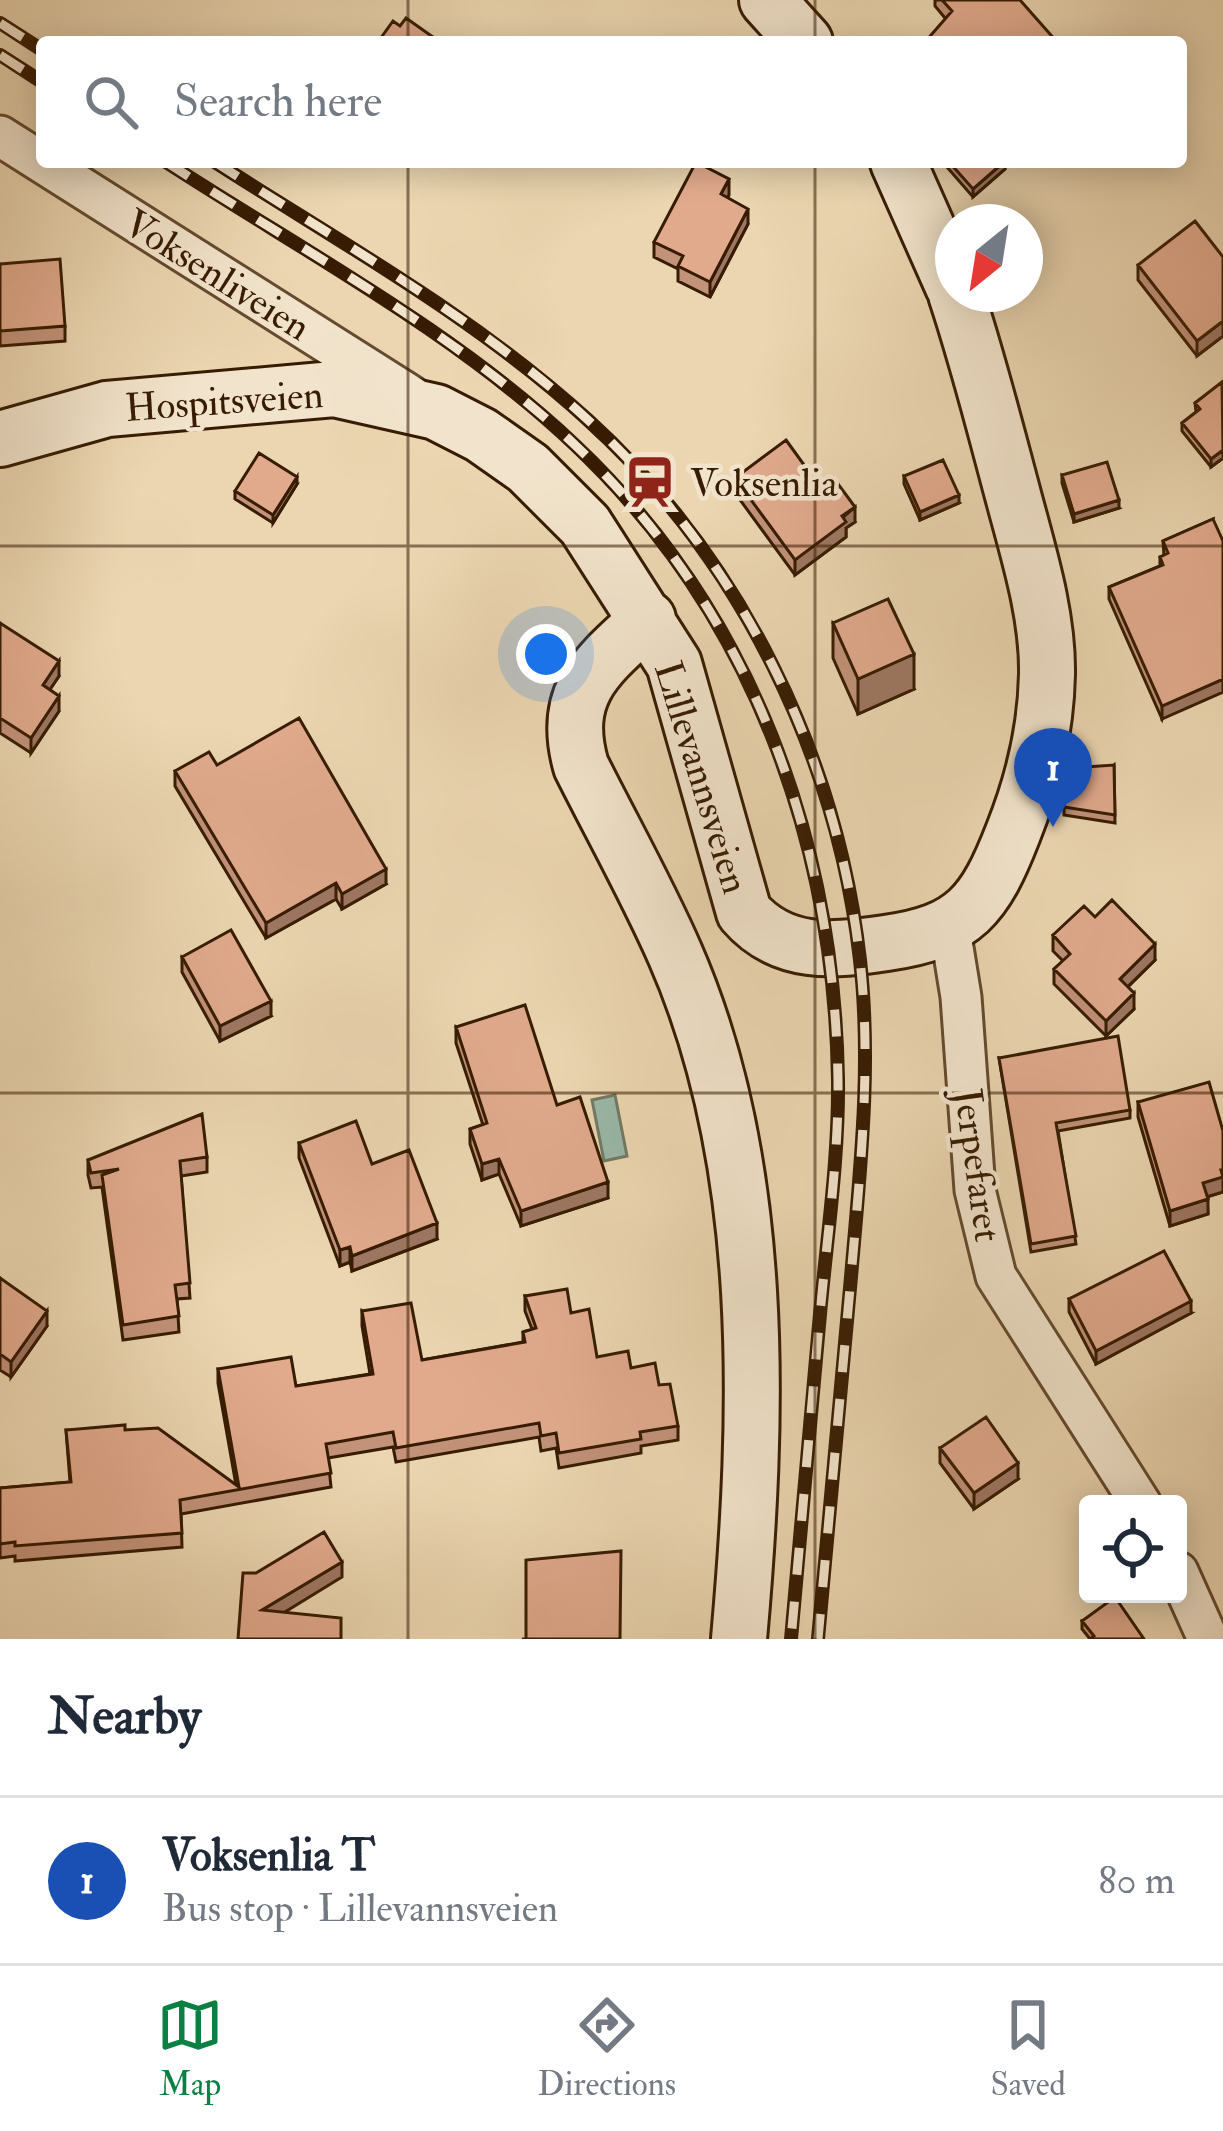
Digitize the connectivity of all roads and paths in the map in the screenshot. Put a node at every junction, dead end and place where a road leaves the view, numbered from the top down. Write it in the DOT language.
graph roads {
  1 [pos="767,0"];
  2 [pos="800,36"];
  3 [pos="0,136"];
  4 [pos="36,159"];
  5 [pos="51,168"];
  6 [pos="901,168"];
  7 [pos="935,247"];
  8 [pos="960,312"];
  9 [pos="436,412"];
  10 [pos="0,439"];
  11 [pos="649,619"];
  12 [pos="950,929"];
  13 [pos="1135,1495"];
  14 [pos="1187,1592"];
  15 [pos="739,1639"];
  16 [pos="1208,1639"];
  1 -- 2 [label="street"];
  3 -- 4 [label="street, Voksenliveien"];
  5 -- 9 [label="street, Voksenliveien"];
  6 -- 7 [label="street"];
  8 -- 12 [label="street"];
  9 -- 10 [label="street, Hospitsveien"];
  9 -- 11 [label="street, Hospitsveien"];
  11 -- 12 [label="street, Lillevannsveien"];
  11 -- 15 [label="street, Lillevannsveien"];
  12 -- 13 [label="street, Jerpefaret"];
  14 -- 16 [label="street"];
}
